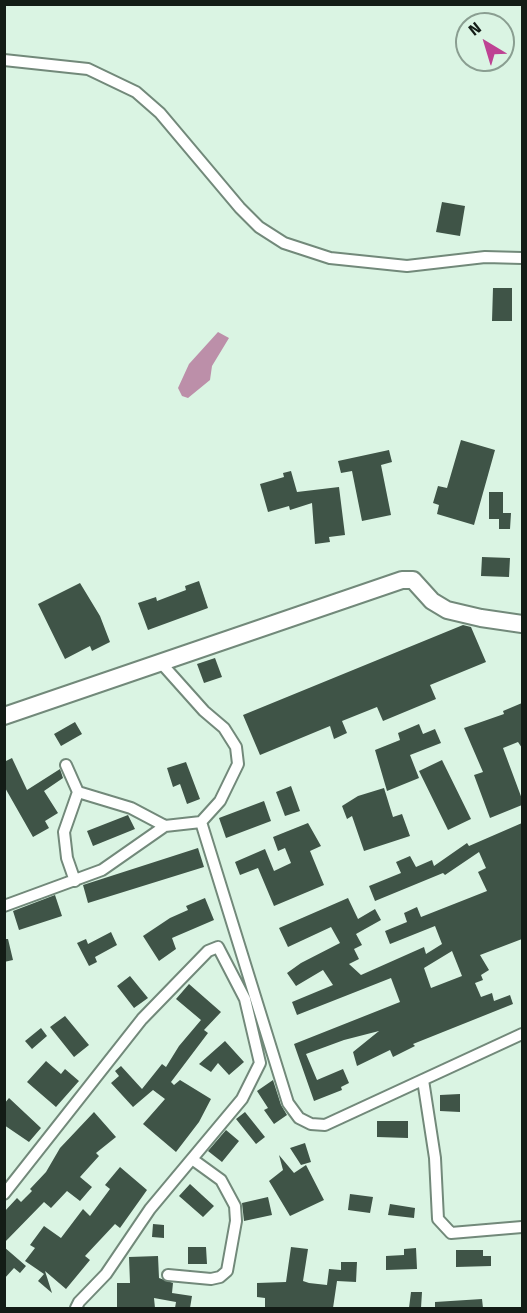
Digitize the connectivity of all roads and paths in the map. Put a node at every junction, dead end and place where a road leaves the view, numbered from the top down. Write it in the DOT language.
graph roads {
  1 [pos="4,60"];
  2 [pos="522,258"];
  3 [pos="522,624"];
  4 [pos="162,664"];
  5 [pos="4,716"];
  6 [pos="66,765"];
  7 [pos="78,792"];
  8 [pos="201,822"];
  9 [pos="165,826"];
  10 [pos="75,881"];
  11 [pos="4,906"];
  12 [pos="522,1034"];
  13 [pos="423,1080"];
  14 [pos="192,1159"];
  15 [pos="4,1194"];
  16 [pos="522,1227"];
  17 [pos="168,1275"];
  18 [pos="76,1308"];
  1 -- 2 [label="street"];
  3 -- 4 [label="street"];
  4 -- 5 [label="street"];
  4 -- 8 [label="street"];
  6 -- 7 [label="street"];
  7 -- 9 [label="street"];
  7 -- 10 [label="street"];
  8 -- 9 [label="street"];
  8 -- 13 [label="street"];
  9 -- 10 [label="street"];
  10 -- 11 [label="street"];
  12 -- 13 [label="street"];
  13 -- 16 [label="street"];
  14 -- 15 [label="street"];
  14 -- 17 [label="street"];
  14 -- 18 [label="street"];
}
